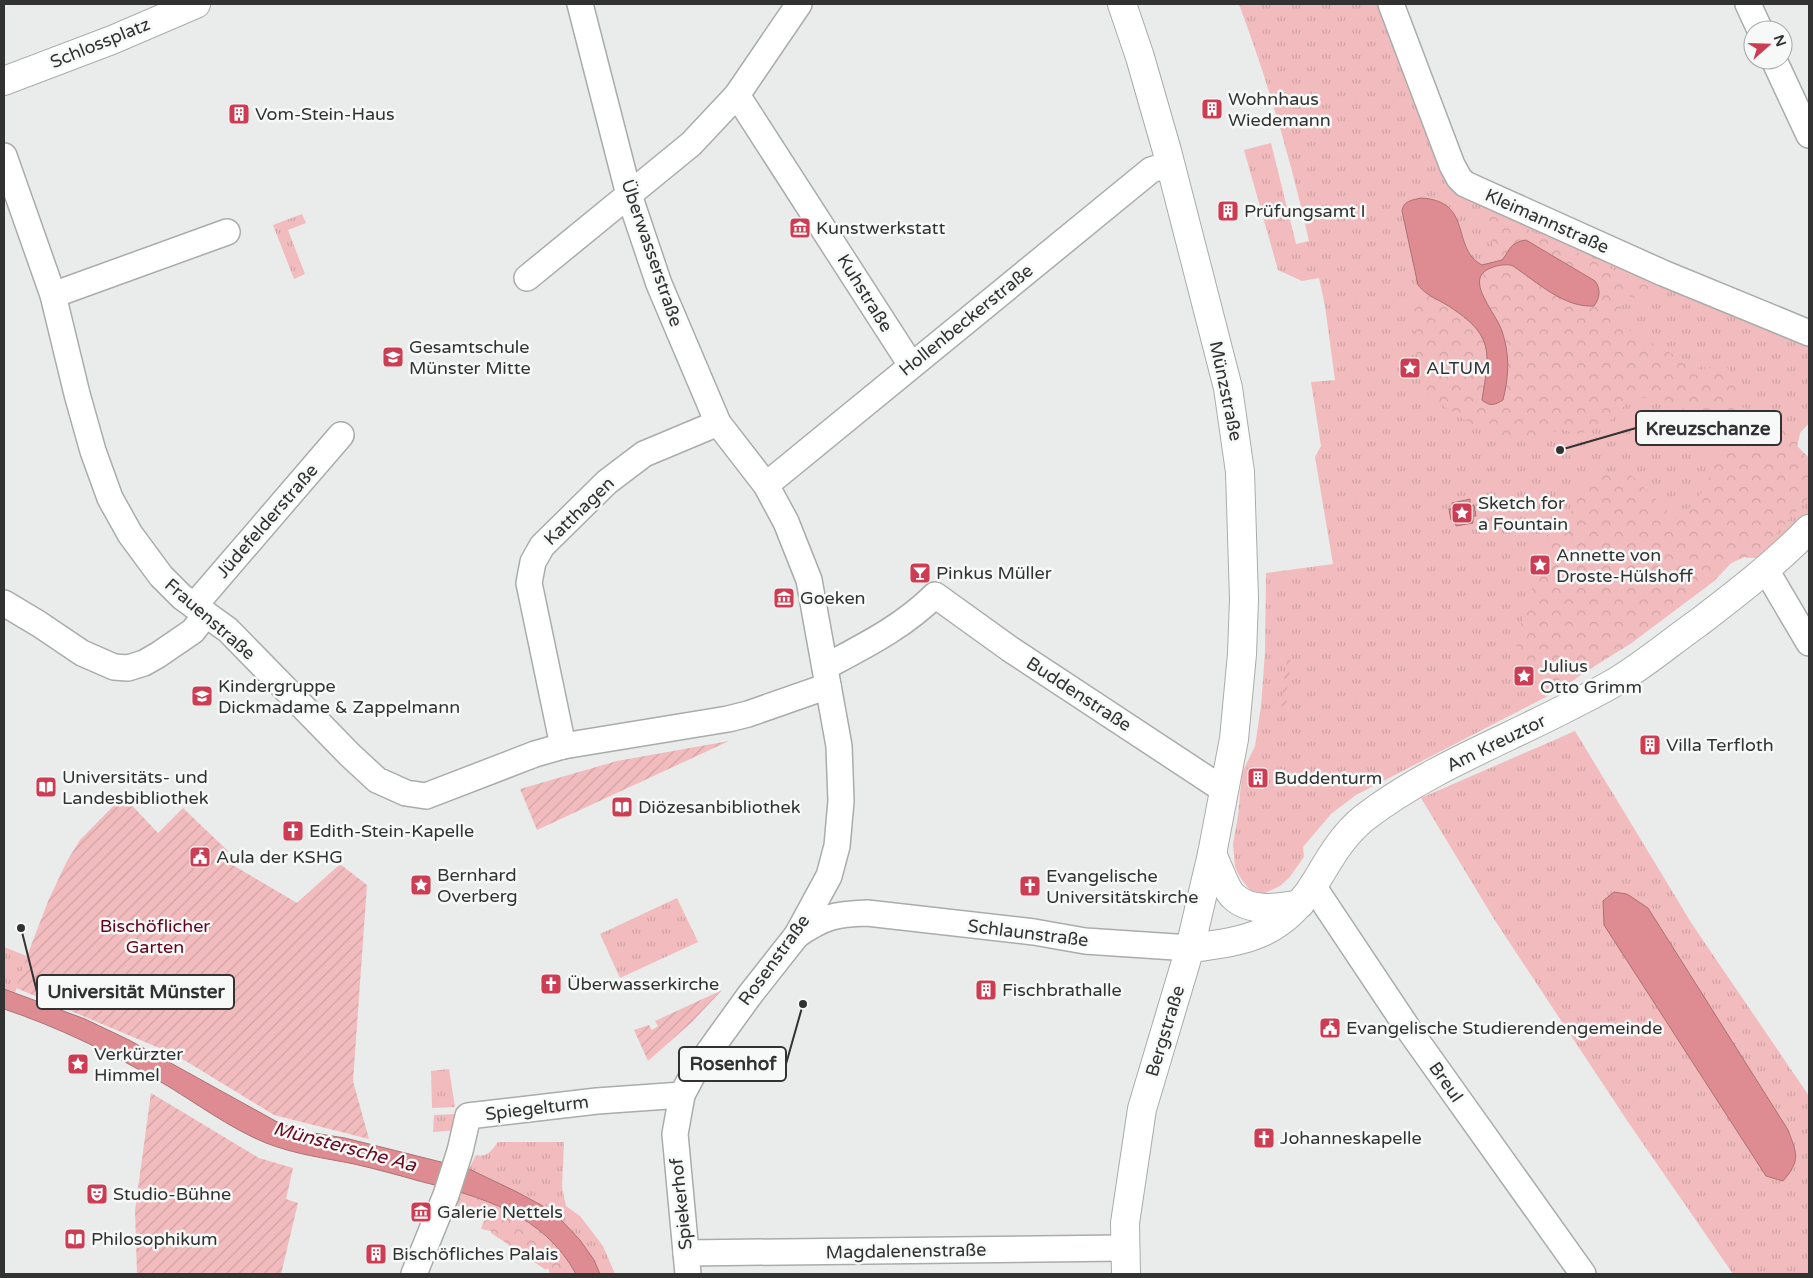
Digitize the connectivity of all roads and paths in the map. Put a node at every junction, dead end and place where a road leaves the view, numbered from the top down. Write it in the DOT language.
graph roads {
  1 [pos="148,4"];
  2 [pos="196,4"];
  3 [pos="580,4"];
  4 [pos="799,4"];
  5 [pos="1122,4"];
  6 [pos="1391,4"];
  7 [pos="1748,4"];
  8 [pos="1755,20"];
  9 [pos="4,61"];
  10 [pos="1779,70"];
  11 [pos="4,81"];
  12 [pos="737,95"];
  13 [pos="1809,135"];
  14 [pos="4,156"];
  15 [pos="1170,164"];
  16 [pos="629,194"];
  17 [pos="227,232"];
  18 [pos="527,278"];
  19 [pos="53,295"];
  20 [pos="1809,333"];
  21 [pos="911,365"];
  22 [pos="718,423"];
  23 [pos="341,435"];
  24 [pos="766,485"];
  25 [pos="1809,529"];
  26 [pos="1766,570"];
  27 [pos="4,602"];
  28 [pos="200,610"];
  29 [pos="1809,643"];
  30 [pos="826,676"];
  31 [pos="563,746"];
  32 [pos="1224,790"];
  33 [pos="1212,854"];
  34 [pos="829,876"];
  35 [pos="1307,895"];
  36 [pos="866,913"];
  37 [pos="797,935"];
  38 [pos="1190,948"];
  39 [pos="682,1095"];
  40 [pos="675,1134"];
  41 [pos="1126,1261"];
  42 [pos="687,1264"];
  43 [pos="414,1274"];
  44 [pos="1583,1274"];
  1 -- 9 [label="main road, Schlossplatz"];
  2 -- 11 [label="main road, Schlossplatz"];
  3 -- 16 [label="street, Überwasserstraße"];
  4 -- 12 [label="street"];
  5 -- 15 [label="main road, Münzstraße"];
  6 -- 20 [label="street, Kleimannstraße"];
  7 -- 8 [label="street"];
  10 -- 13 [label="street"];
  12 -- 16 [label="street"];
  12 -- 21 [label="street, Kuhstraße"];
  14 -- 19 [label="street, Frauenstraße"];
  15 -- 21 [label="street, Hollenbeckerstraße"];
  15 -- 32 [label="main road, Münzstraße"];
  16 -- 18 [label="street"];
  16 -- 22 [label="street, Überwasserstraße"];
  17 -- 19 [label="street"];
  19 -- 28 [label="street, Frauenstraße"];
  21 -- 24 [label="street, Hollenbeckerstraße"];
  22 -- 24 [label="street, Überwasserstraße"];
  22 -- 31 [label="street, Katthagen"];
  23 -- 28 [label="street, Jüdefelderstraße"];
  24 -- 30 [label="street, Überwasserstraße"];
  25 -- 26 [label="main road, Am Kreuztor"];
  26 -- 29 [label="street"];
  26 -- 35 [label="main road, Am Kreuztor"];
  27 -- 28 [label="street, Jüdefelderstraße"];
  28 -- 31 [label="street, Frauenstraße"];
  30 -- 31 [label="street"];
  30 -- 32 [label="street, Buddenstraße"];
  30 -- 34 [label="street, Rosenstraße"];
  32 -- 33 [label="main road, Bergstraße"];
  33 -- 35 [label="main road"];
  33 -- 38 [label="main road, Bergstraße"];
  34 -- 36 [label="street, Schlaunstraße"];
  34 -- 37 [label="street, Rosenstraße"];
  35 -- 38 [label="main road, Am Kreuztor"];
  35 -- 44 [label="street, Breul"];
  36 -- 37 [label="street, Schlaunstraße"];
  36 -- 38 [label="street, Schlaunstraße"];
  37 -- 39 [label="street, Rosenstraße"];
  38 -- 41 [label="main road, Bergstraße"];
  39 -- 40 [label="street, Rosenstraße"];
  39 -- 43 [label="street, Spiegelturm"];
  40 -- 42 [label="street, Spiekerhof"];
  41 -- 42 [label="street, Magdalenenstraße"];
}
